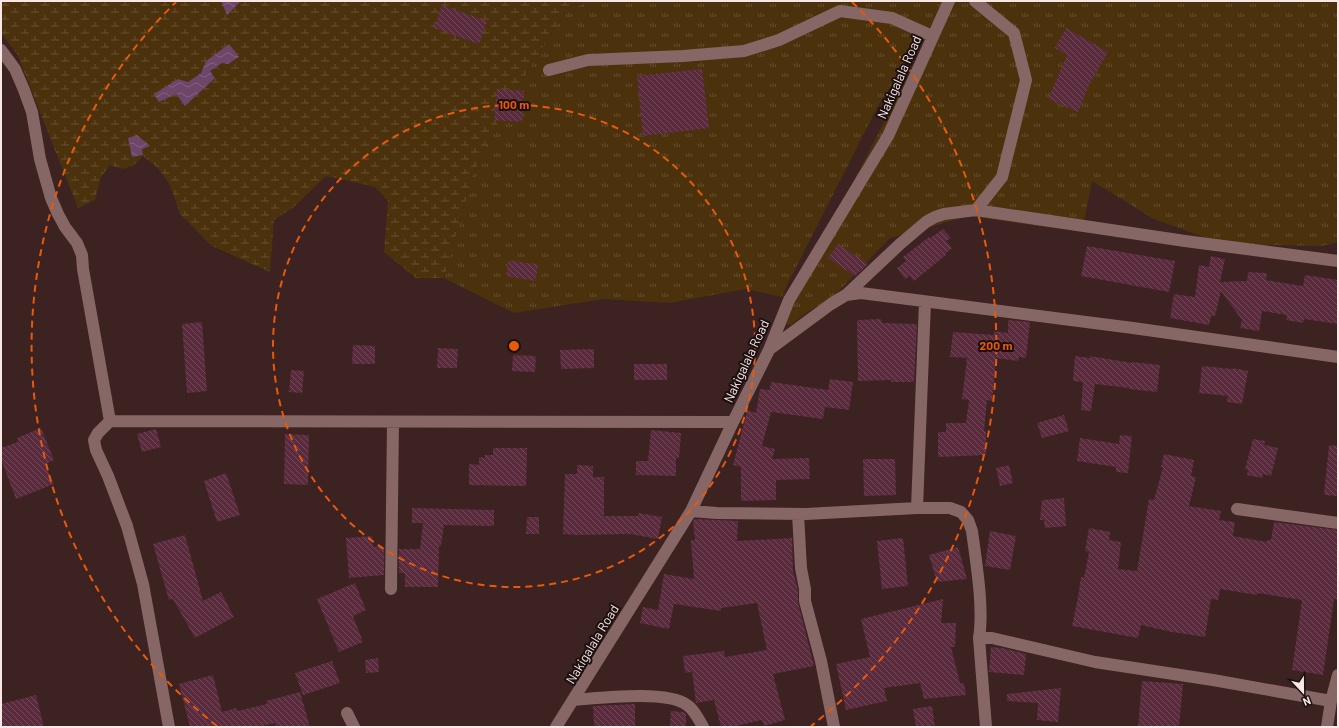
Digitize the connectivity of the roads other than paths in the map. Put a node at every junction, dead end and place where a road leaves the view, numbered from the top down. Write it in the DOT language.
graph roads {
  1 [pos="949,1"];
  2 [pos="975,1"];
  3 [pos="932,36"];
  4 [pos="1,50"];
  5 [pos="549,70"];
  6 [pos="976,210"];
  7 [pos="1338,260"];
  8 [pos="846,295"];
  9 [pos="925,302"];
  10 [pos="769,350"];
  11 [pos="1338,357"];
  12 [pos="110,421"];
  13 [pos="393,422"];
  14 [pos="733,422"];
  15 [pos="917,508"];
  16 [pos="1237,509"];
  17 [pos="691,511"];
  18 [pos="798,514"];
  19 [pos="1338,523"];
  20 [pos="391,589"];
  21 [pos="979,638"];
  22 [pos="1338,675"];
  23 [pos="574,700"];
  24 [pos="1331,700"];
  25 [pos="347,713"];
  26 [pos="169,727"];
  27 [pos="354,727"];
  28 [pos="556,727"];
  29 [pos="703,727"];
  30 [pos="834,727"];
  31 [pos="986,727"];
  32 [pos="1326,727"];
  1 -- 3 [label="street, Nakigalala Road"];
  2 -- 6 [label="street"];
  3 -- 5 [label="street"];
  3 -- 10 [label="street, Nakigalala Road"];
  4 -- 12 [label="street"];
  6 -- 7 [label="street"];
  6 -- 8 [label="street"];
  8 -- 9 [label="street"];
  8 -- 10 [label="street"];
  9 -- 11 [label="street"];
  9 -- 15 [label="street"];
  10 -- 14 [label="street, Nakigalala Road"];
  12 -- 13 [label="street"];
  12 -- 26 [label="street"];
  13 -- 14 [label="street"];
  13 -- 20 [label="street"];
  14 -- 17 [label="street, Nakigalala Road"];
  15 -- 18 [label="street"];
  15 -- 21 [label="street"];
  16 -- 19 [label="street"];
  17 -- 18 [label="street"];
  17 -- 23 [label="street, Nakigalala Road"];
  18 -- 30 [label="street"];
  21 -- 24 [label="street"];
  21 -- 31 [label="street"];
  22 -- 24 [label="street"];
  23 -- 28 [label="street, Nakigalala Road"];
  23 -- 29 [label="street"];
  24 -- 32 [label="street"];
  25 -- 27 [label="street"];
}
